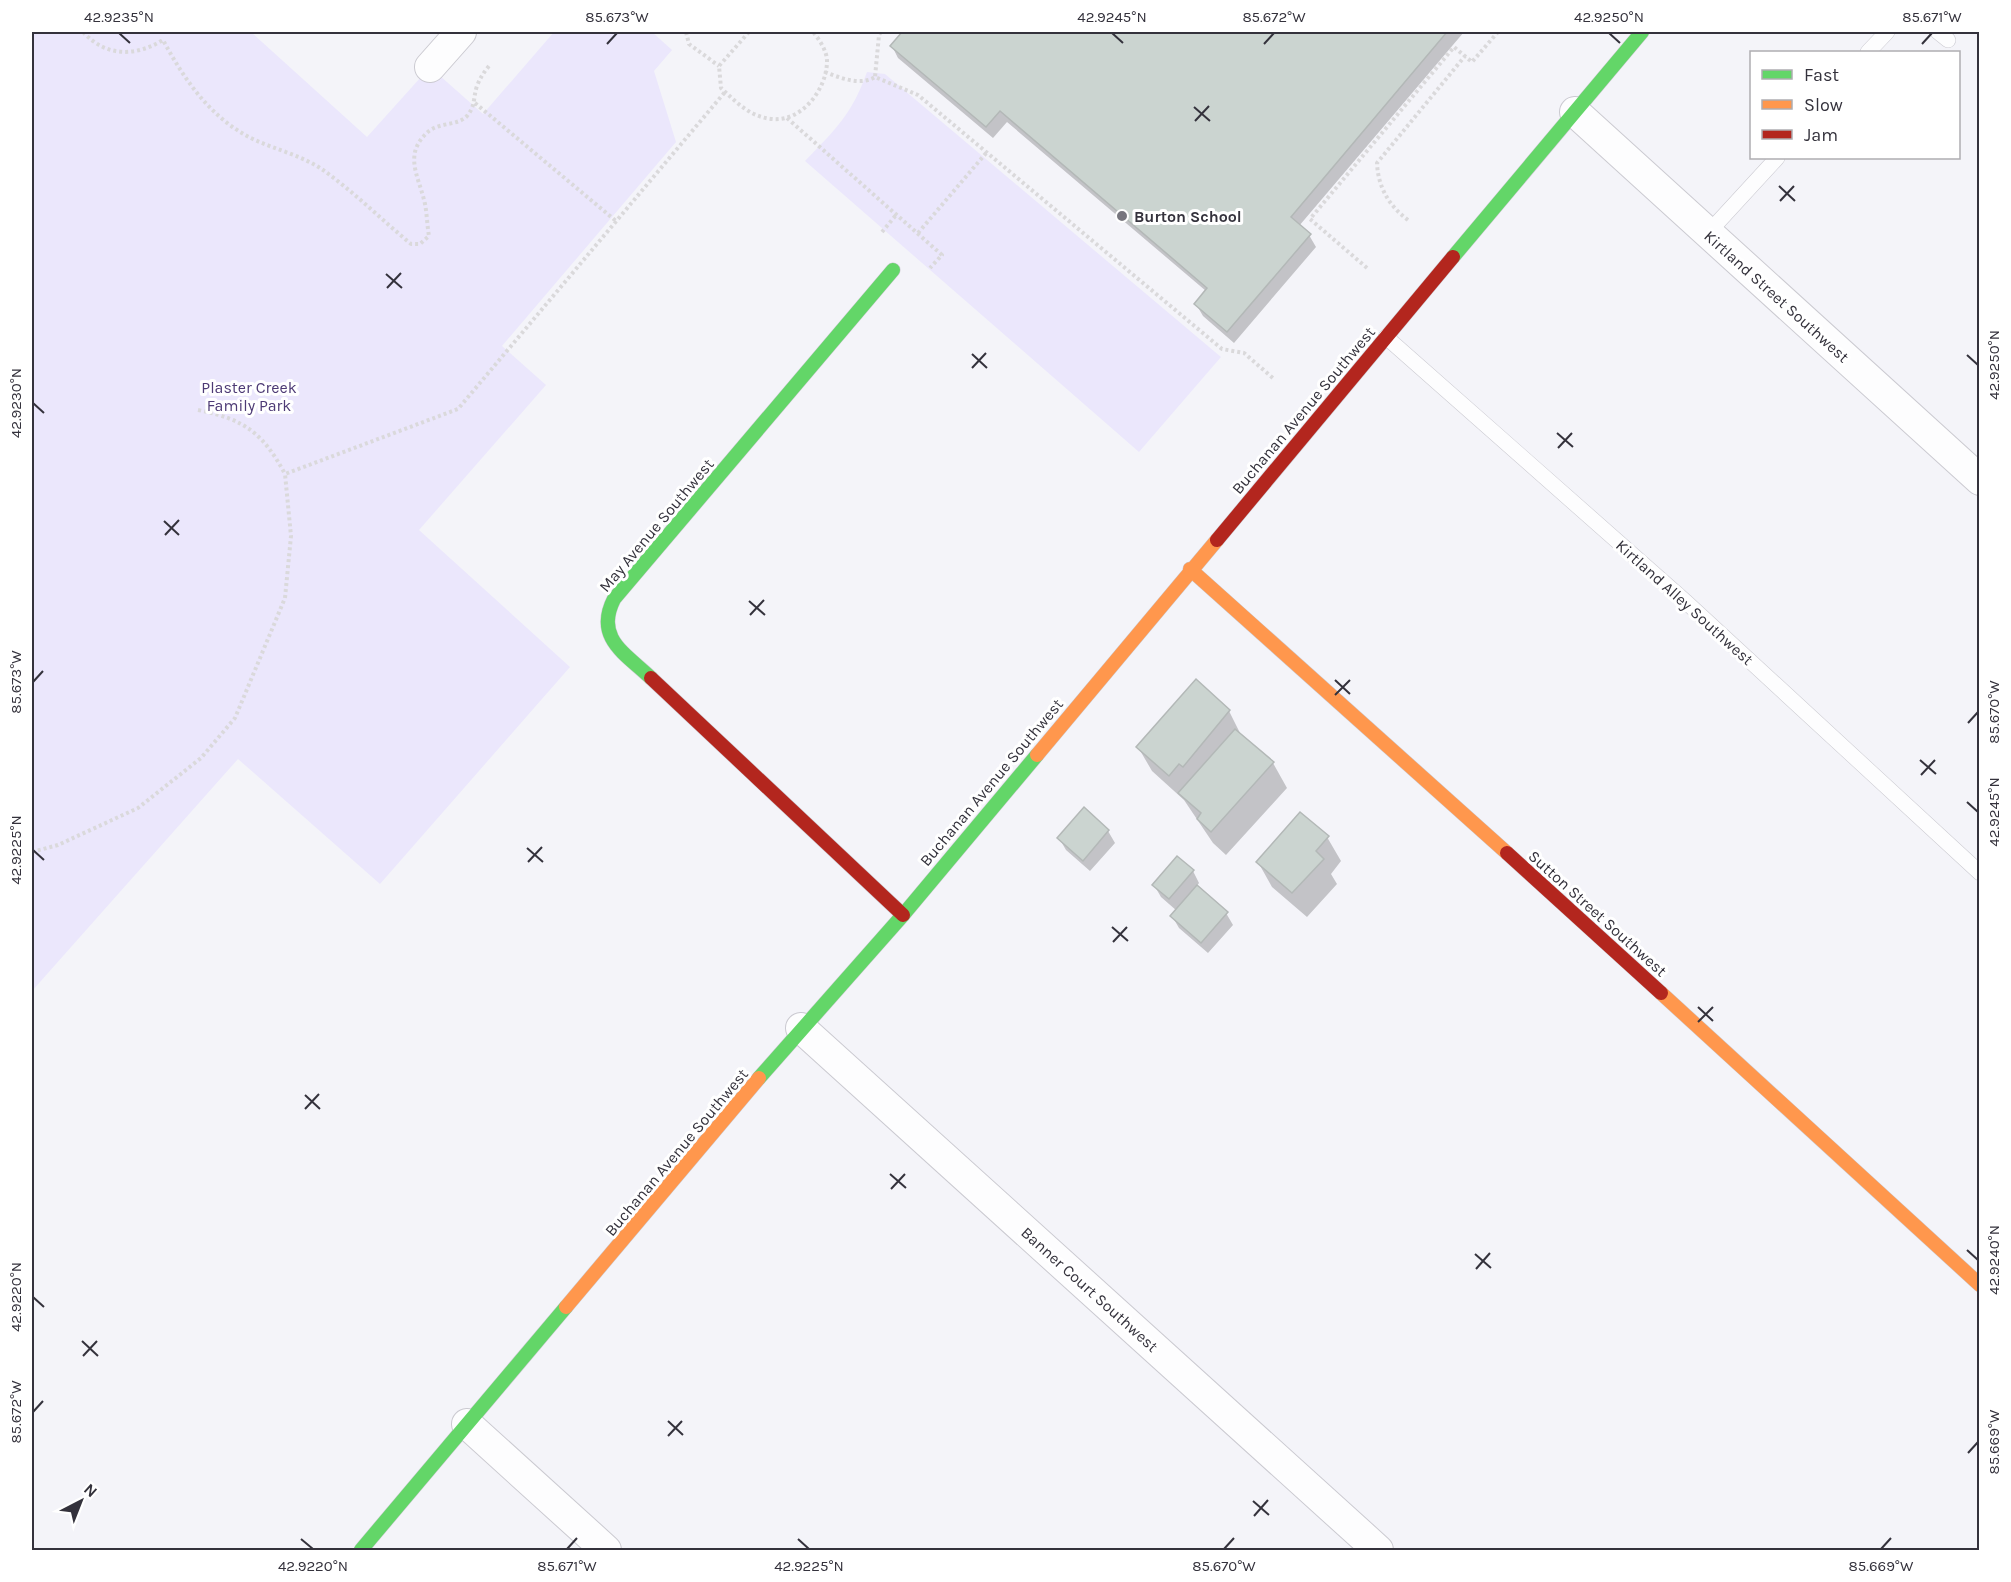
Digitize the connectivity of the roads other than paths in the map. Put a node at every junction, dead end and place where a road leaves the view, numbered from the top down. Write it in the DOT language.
graph roads {
  1 [pos="460,32"];
  2 [pos="1642,32"];
  3 [pos="1887,32"];
  4 [pos="1869,51"];
  5 [pos="430,67"];
  6 [pos="1575,112"];
  7 [pos="1776,159"];
  8 [pos="1708,233"];
  9 [pos="893,270"];
  10 [pos="1386,337"];
  11 [pos="1980,480"];
  12 [pos="1191,569"];
  13 [pos="1980,873"];
  14 [pos="903,915"];
  15 [pos="801,1029"];
  16 [pos="1980,1285"];
  17 [pos="466,1424"];
  18 [pos="361,1551"];
  19 [pos="606,1551"];
  20 [pos="1378,1551"];
  1 -- 5 [label="street"];
  2 -- 6 [label="street, Buchanan Avenue Southwest"];
  3 -- 4 [label="lane"];
  6 -- 8 [label="street, Kirtland Street Southwest"];
  6 -- 10 [label="street, Buchanan Avenue Southwest"];
  7 -- 8 [label="lane"];
  8 -- 11 [label="street, Kirtland Street Southwest"];
  9 -- 14 [label="street, May Avenue Southwest"];
  10 -- 12 [label="street, Buchanan Avenue Southwest"];
  10 -- 13 [label="lane, Kirtland Alley Southwest"];
  12 -- 14 [label="street, Buchanan Avenue Southwest"];
  12 -- 16 [label="street, Sutton Street Southwest"];
  14 -- 15 [label="street, Buchanan Avenue Southwest"];
  15 -- 17 [label="street, Buchanan Avenue Southwest"];
  15 -- 20 [label="street, Banner Court Southwest"];
  17 -- 18 [label="street, Buchanan Avenue Southwest"];
  17 -- 19 [label="street"];
}
